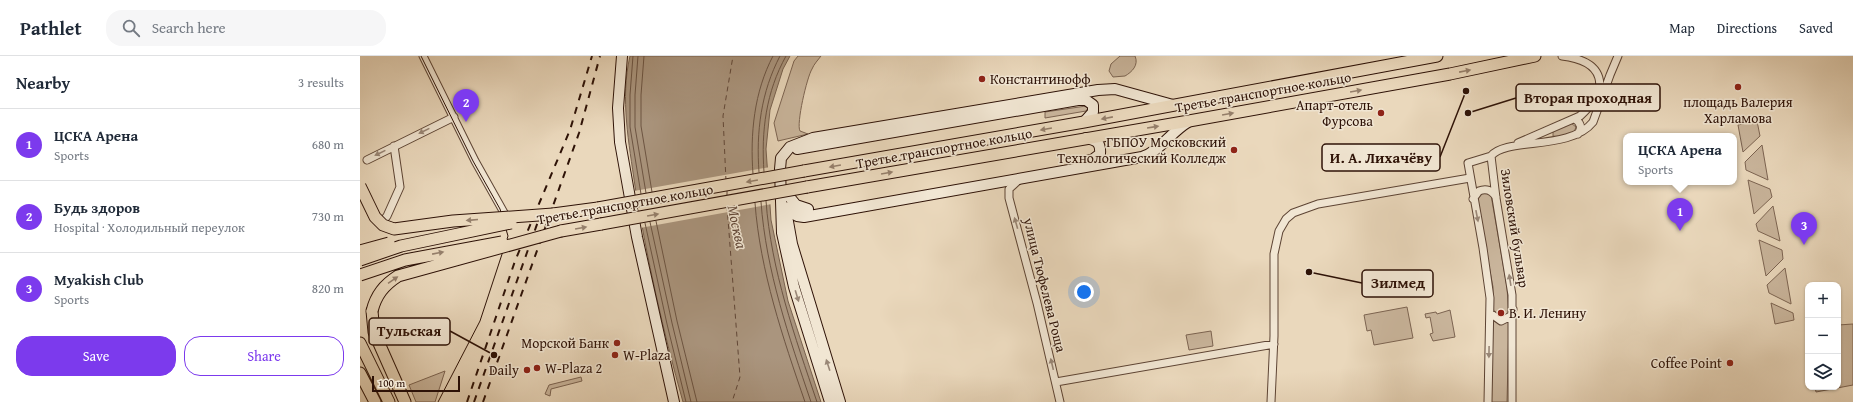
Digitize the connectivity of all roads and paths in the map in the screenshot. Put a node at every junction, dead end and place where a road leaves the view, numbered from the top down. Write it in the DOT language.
graph roads {
  1 [pos="423,56"];
  2 [pos="617,56"];
  3 [pos="622,56"];
  4 [pos="1437,56"];
  5 [pos="1535,56"];
  6 [pos="1562,56"];
  7 [pos="1618,56"];
  8 [pos="1173,105"];
  9 [pos="454,117"];
  10 [pos="1575,119"];
  11 [pos="1189,121"];
  12 [pos="1084,122"];
  13 [pos="1549,130"];
  14 [pos="1578,134"];
  15 [pos="1086,138"];
  16 [pos="1551,141"];
  17 [pos="394,146"];
  18 [pos="1506,148"];
  19 [pos="1492,154"];
  20 [pos="367,160"];
  21 [pos="1470,178"];
  22 [pos="1020,179"];
  23 [pos="360,186"];
  24 [pos="1496,197"];
  25 [pos="1473,199"];
  26 [pos="793,210"];
  27 [pos="553,214"];
  28 [pos="507,218"];
  29 [pos="383,221"];
  30 [pos="561,231"];
  31 [pos="782,233"];
  32 [pos="445,236"];
  33 [pos="634,237"];
  34 [pos="790,240"];
  35 [pos="360,251"];
  36 [pos="360,260"];
  37 [pos="360,275"];
  38 [pos="1513,307"];
  39 [pos="1490,313"];
  40 [pos="360,343"];
  41 [pos="1274,344"];
  42 [pos="360,373"];
  43 [pos="1056,382"];
  44 [pos="375,402"];
  45 [pos="389,402"];
  46 [pos="405,402"];
  47 [pos="668,402"];
  48 [pos="674,402"];
  49 [pos="830,402"];
  50 [pos="840,402"];
  51 [pos="1060,402"];
  52 [pos="1271,402"];
  53 [pos="1488,402"];
  54 [pos="1512,402"];
  1 -- 9 [label="street"];
  2 -- 33 [label="main road"];
  3 -- 33 [label="main road"];
  4 -- 8 [label="main road, Третье транспортное кольцо"];
  11 -- 5 [label="main road, Третье транспортное кольцо, one-way"];
  6 -- 10 [label="street"];
  7 -- 14 [label="street"];
  8 -- 12 [label="main road, Третье транспортное кольцо, one-way"];
  8 -- 26 [label="main road"];
  9 -- 17 [label="street, one-way"];
  9 -- 28 [label="street"];
  10 -- 13 [label="street"];
  10 -- 14 [label="street"];
  15 -- 11 [label="main road, Третье транспортное кольцо, one-way"];
  11 -- 22 [label="main road"];
  12 -- 26 [label="main road"];
  12 -- 27 [label="main road, Третье транспортное кольцо, one-way, bridge"];
  13 -- 16 [label="street"];
  13 -- 18 [label="street"];
  14 -- 16 [label="street"];
  15 -- 26 [label="main road"];
  30 -- 15 [label="main road, Третье транспортное кольцо, one-way, bridge"];
  16 -- 18 [label="street"];
  17 -- 20 [label="street, one-way"];
  17 -- 29 [label="street"];
  18 -- 19 [label="street"];
  19 -- 21 [label="street"];
  19 -- 24 [label="street, Зиловский бульвар"];
  21 -- 25 [label="street"];
  21 -- 41 [label="street"];
  22 -- 26 [label="main road"];
  43 -- 22 [label="street, улица Тюфелева Роща, one-way"];
  27 -- 23 [label="main road, one-way, bridge"];
  24 -- 25 [label="street"];
  38 -- 24 [label="street, Зиловский бульвар, one-way"];
  25 -- 39 [label="street, one-way"];
  26 -- 31 [label="main road"];
  26 -- 31 [label="main road"];
  26 -- 34 [label="main road"];
  26 -- 34 [label="main road"];
  27 -- 32 [label="main road, Третье транспортное кольцо, bridge"];
  37 -- 30 [label="main road, Третье транспортное кольцо, one-way, bridge"];
  46 -- 30 [label="main road, one-way, bridge"];
  31 -- 49 [label="main road, one-way"];
  32 -- 35 [label="main road, bridge"];
  32 -- 36 [label="main road, Третье транспортное кольцо, bridge"];
  33 -- 47 [label="main road"];
  33 -- 48 [label="main road"];
  50 -- 34 [label="main road, one-way"];
  38 -- 39 [label="street, Зиловский бульвар"];
  38 -- 54 [label="street, Зиловский бульвар"];
  39 -- 53 [label="street, one-way"];
  40 -- 45 [label="main road"];
  41 -- 43 [label="street"];
  41 -- 52 [label="street"];
  42 -- 44 [label="main road"];
  43 -- 51 [label="street, улица Тюфелева Роща"];
}
